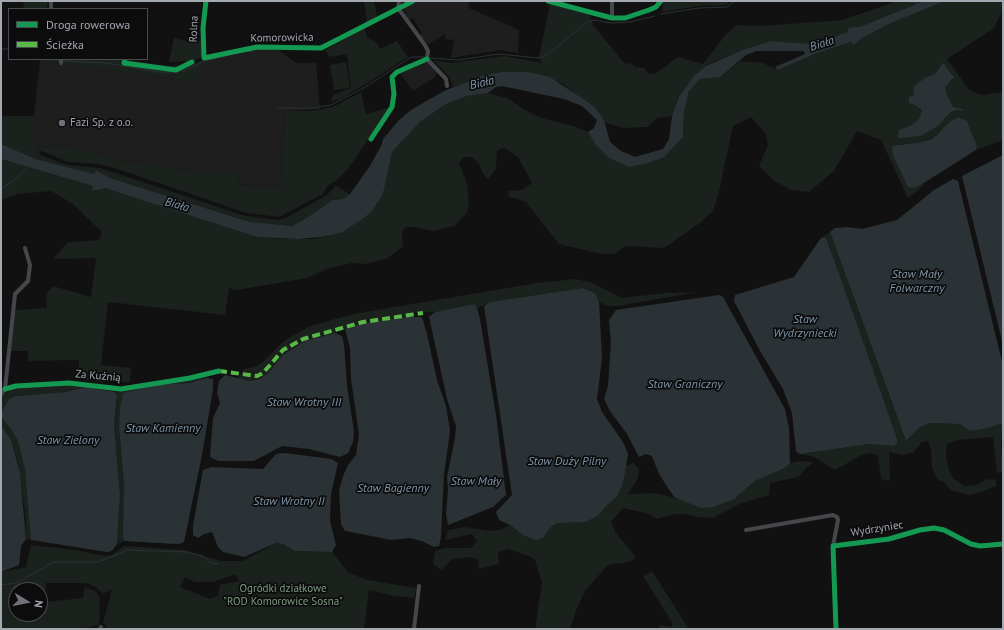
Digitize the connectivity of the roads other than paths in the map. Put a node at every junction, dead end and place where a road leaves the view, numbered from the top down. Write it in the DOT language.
graph roads {
  1 [pos="206,1"];
  2 [pos="399,1"];
  3 [pos="413,1"];
  4 [pos="548,1"];
  5 [pos="612,1"];
  6 [pos="661,1"];
  7 [pos="398,8"];
  8 [pos="612,18"];
  9 [pos="204,58"];
  10 [pos="427,59"];
  11 [pos="447,86"];
  12 [pos="371,139"];
  13 [pos="25,248"];
  14 [pos="219,371"];
  15 [pos="5,389"];
  16 [pos="1,394"];
  17 [pos="746,530"];
  18 [pos="1003,544"];
  19 [pos="833,546"];
  20 [pos="419,586"];
  21 [pos="414,629"];
  22 [pos="836,629"];
  1 -- 9 [label="street, Rolna"];
  2 -- 7 [label="street"];
  3 -- 7 [label="street, Komorowicka"];
  4 -- 8 [label="street"];
  5 -- 8 [label="street"];
  6 -- 8 [label="street"];
  7 -- 9 [label="street, Komorowicka"];
  7 -- 10 [label="street"];
  10 -- 11 [label="street"];
  10 -- 12 [label="street"];
  13 -- 15 [label="street"];
  14 -- 15 [label="street, Za Kuźnią"];
  15 -- 16 [label="street"];
  17 -- 19 [label="street, Wydrzyniec"];
  18 -- 19 [label="street, Wydrzyniec"];
  19 -- 22 [label="street, Wydrzyniec"];
  20 -- 21 [label="street"];
}
